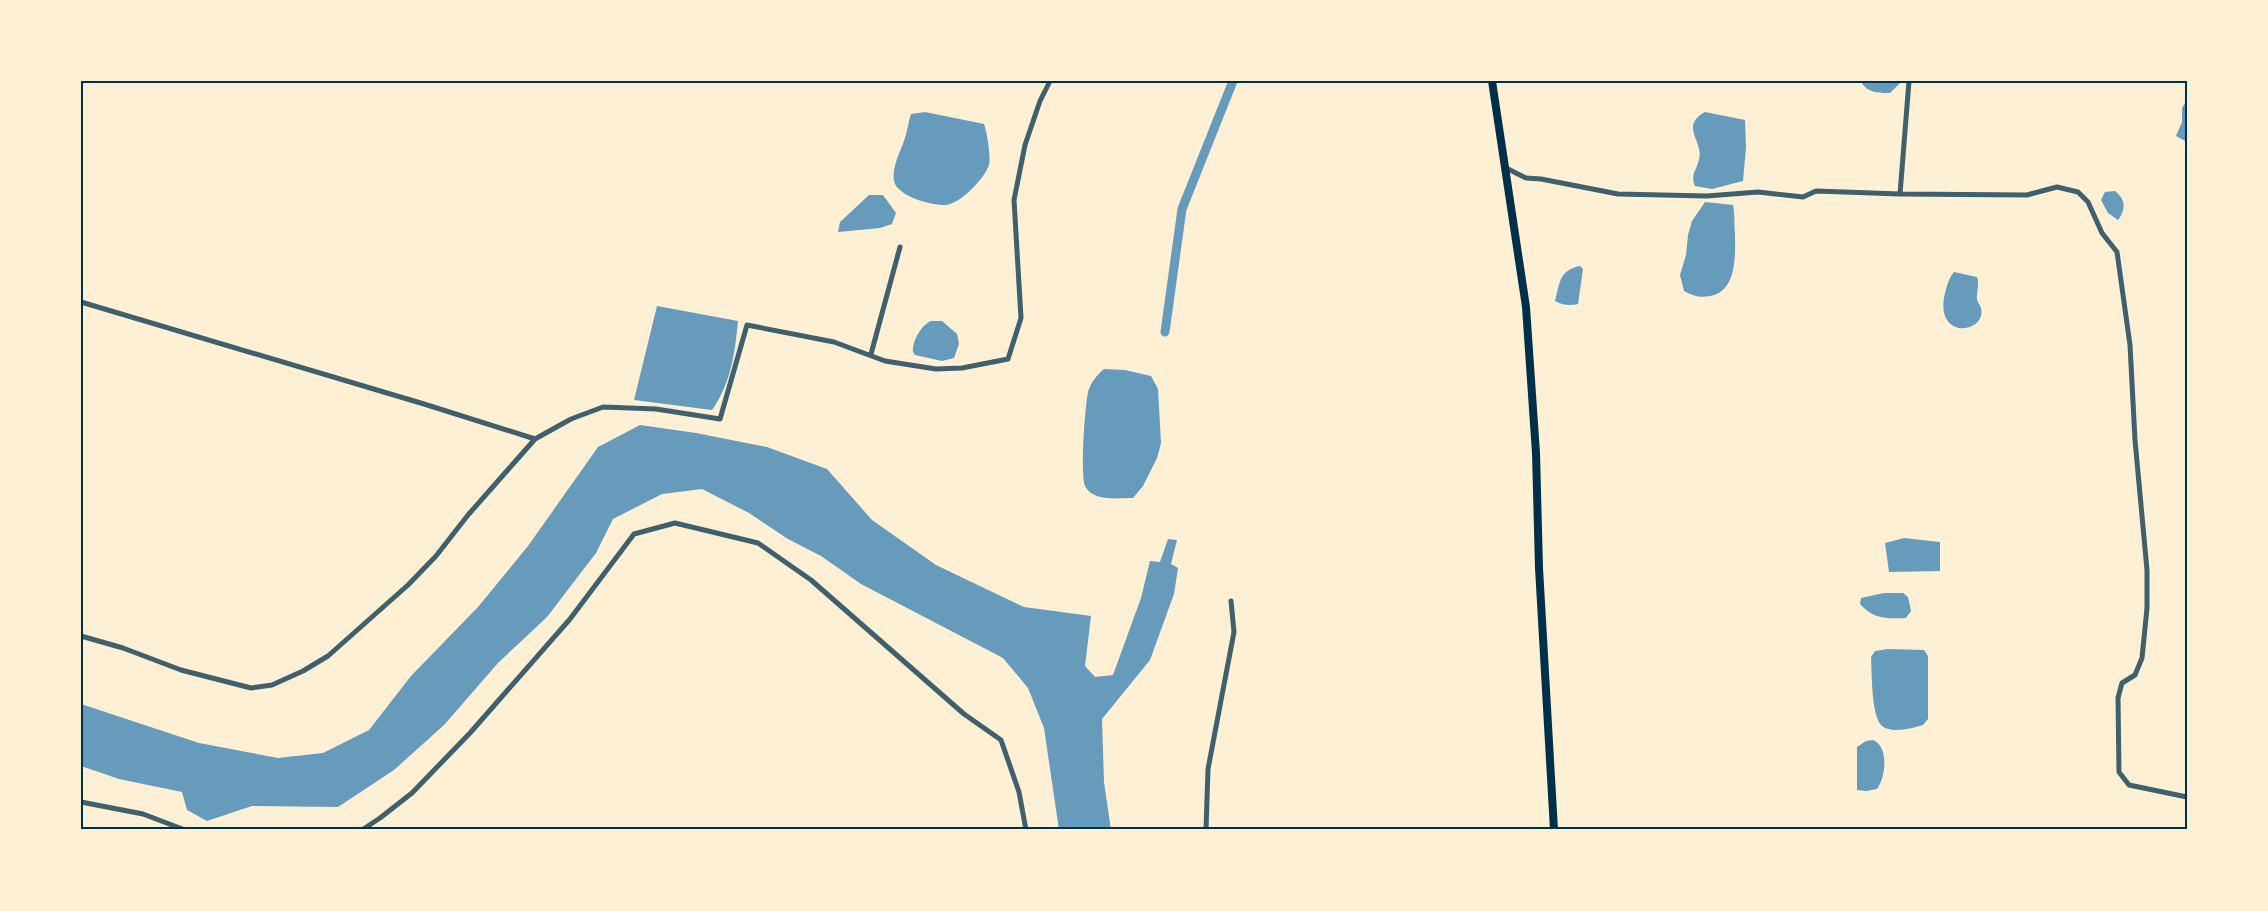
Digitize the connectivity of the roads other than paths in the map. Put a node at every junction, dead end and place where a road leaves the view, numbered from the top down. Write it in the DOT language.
graph roads {
  1 [pos="1050,81"];
  2 [pos="1492,81"];
  3 [pos="1909,81"];
  4 [pos="1504,167"];
  5 [pos="1900,194"];
  6 [pos="900,247"];
  7 [pos="81,302"];
  8 [pos="871,354"];
  9 [pos="535,439"];
  10 [pos="1231,601"];
  11 [pos="81,636"];
  12 [pos="2187,797"];
  13 [pos="81,802"];
  14 [pos="185,830"];
  15 [pos="362,830"];
  16 [pos="1026,830"];
  17 [pos="1206,830"];
  18 [pos="1554,830"];
  1 -- 8 [label="street"];
  2 -- 4 [label="main road"];
  3 -- 5 [label="street"];
  4 -- 5 [label="street"];
  4 -- 18 [label="main road"];
  5 -- 12 [label="street"];
  6 -- 8 [label="street"];
  7 -- 9 [label="street"];
  8 -- 9 [label="street"];
  9 -- 11 [label="street"];
  10 -- 17 [label="street"];
  13 -- 14 [label="street"];
  15 -- 16 [label="street"];
}
